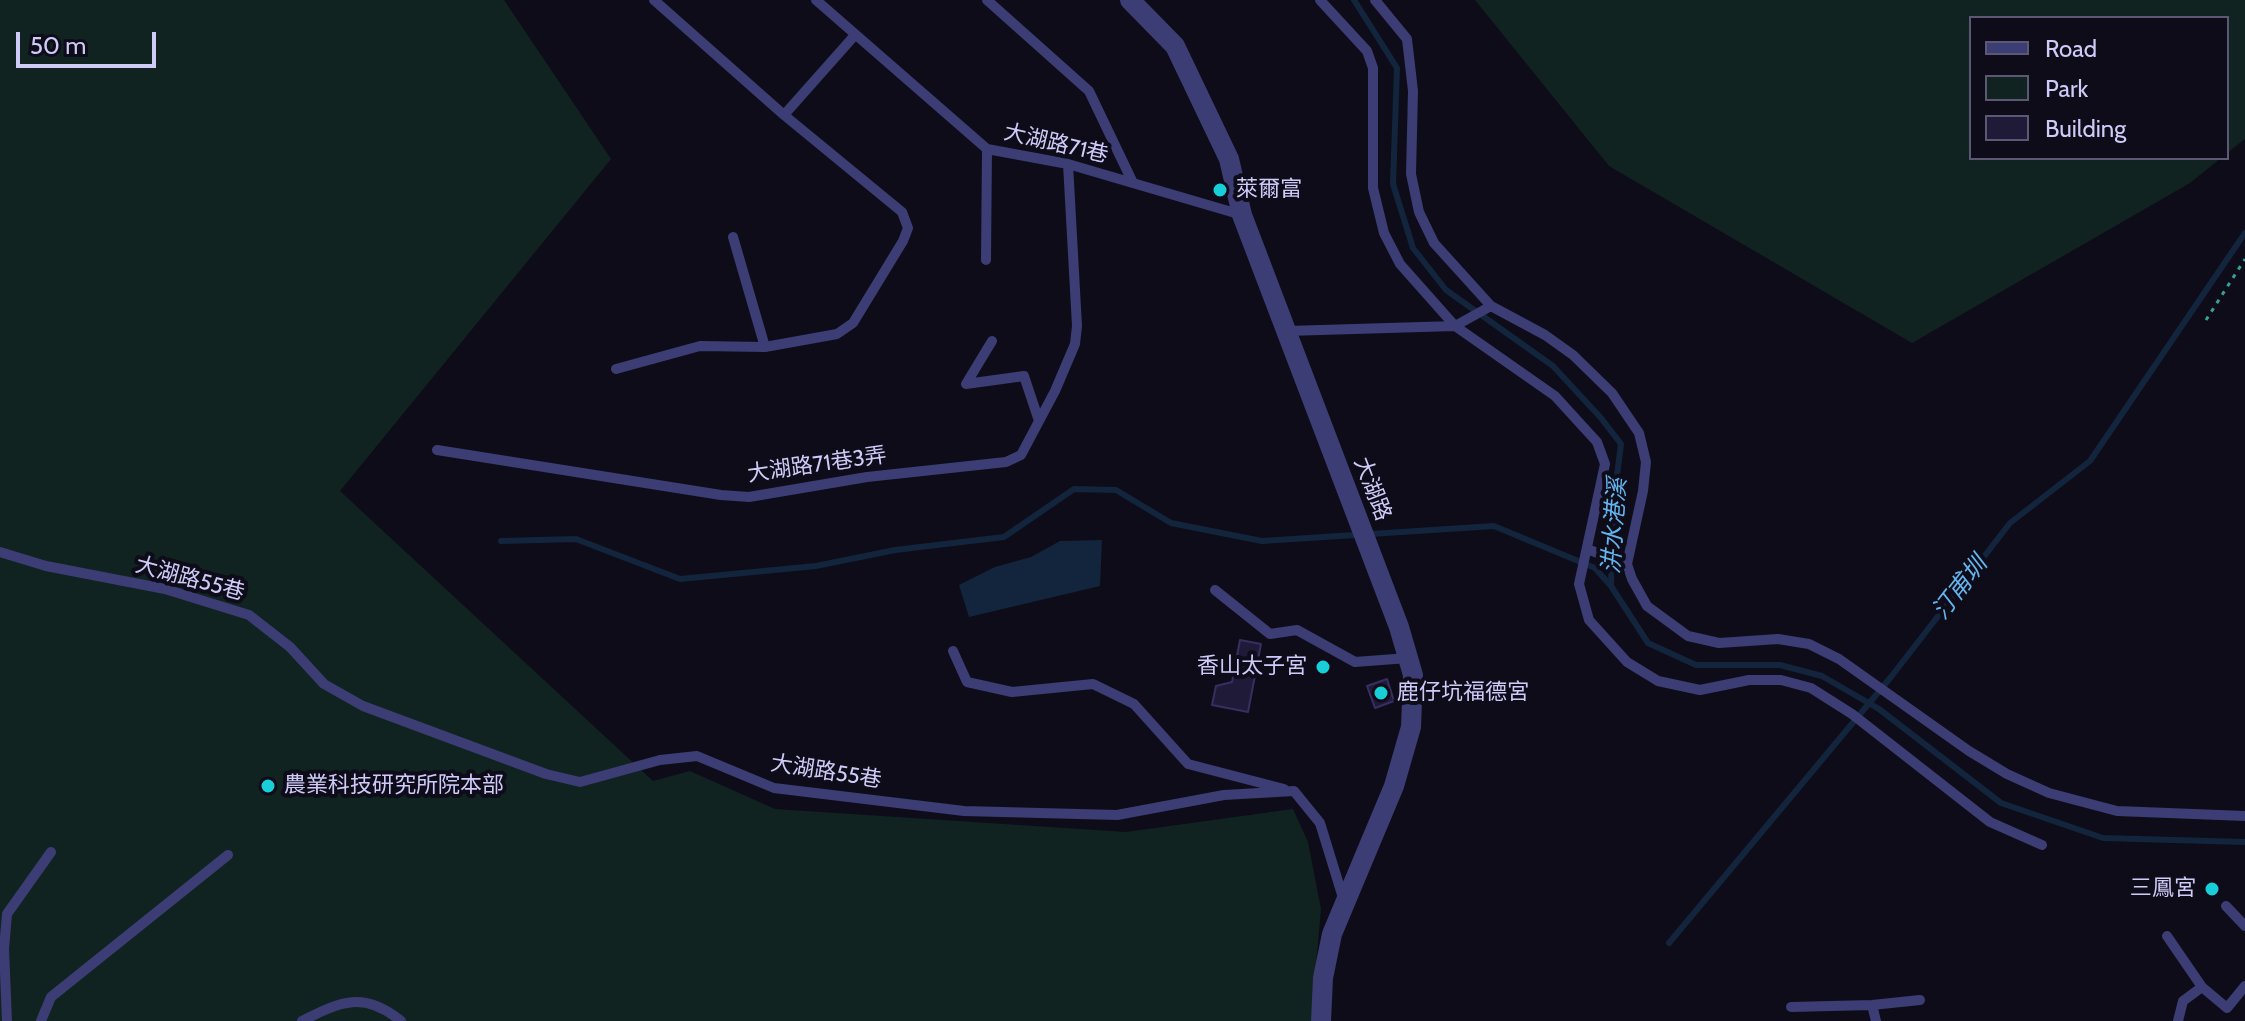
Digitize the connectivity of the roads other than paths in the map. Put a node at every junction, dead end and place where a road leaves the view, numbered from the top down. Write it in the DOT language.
graph roads {
  1 [pos="654,0"];
  2 [pos="816,0"];
  3 [pos="987,0"];
  4 [pos="1130,0"];
  5 [pos="1320,0"];
  6 [pos="1375,0"];
  7 [pos="855,35"];
  8 [pos="784,115"];
  9 [pos="987,149"];
  10 [pos="1068,164"];
  11 [pos="1133,183"];
  12 [pos="1242,215"];
  13 [pos="733,237"];
  14 [pos="986,260"];
  15 [pos="1491,306"];
  16 [pos="1455,326"];
  17 [pos="1285,331"];
  18 [pos="992,341"];
  19 [pos="765,347"];
  20 [pos="616,369"];
  21 [pos="1039,421"];
  22 [pos="437,450"];
  23 [pos="1587,549"];
  24 [pos="0,552"];
  25 [pos="1627,564"];
  26 [pos="1215,590"];
  27 [pos="953,651"];
  28 [pos="1408,658"];
  29 [pos="1294,791"];
  30 [pos="2245,816"];
  31 [pos="2042,845"];
  32 [pos="51,852"];
  33 [pos="228,855"];
  34 [pos="1345,903"];
  35 [pos="2226,906"];
  36 [pos="2245,926"];
  37 [pos="2167,936"];
  38 [pos="2245,986"];
  39 [pos="2202,987"];
  40 [pos="1920,1000"];
  41 [pos="1872,1005"];
  42 [pos="1791,1007"];
  43 [pos="7,1021"];
  44 [pos="41,1021"];
  45 [pos="302,1021"];
  46 [pos="401,1021"];
  47 [pos="1321,1021"];
  48 [pos="1876,1021"];
  49 [pos="2178,1021"];
  1 -- 8 [label="lane"];
  2 -- 7 [label="lane, 大湖路71巷"];
  3 -- 11 [label="lane"];
  4 -- 12 [label="street, 大湖路"];
  5 -- 16 [label="lane"];
  6 -- 15 [label="lane"];
  7 -- 8 [label="lane"];
  7 -- 9 [label="lane, 大湖路71巷"];
  8 -- 19 [label="lane"];
  9 -- 10 [label="lane, 大湖路71巷"];
  9 -- 14 [label="lane"];
  10 -- 11 [label="lane, 大湖路71巷"];
  10 -- 21 [label="lane, 大湖路71巷3弄"];
  11 -- 12 [label="lane, 大湖路71巷"];
  12 -- 17 [label="street, 大湖路"];
  13 -- 19 [label="lane"];
  15 -- 16 [label="lane"];
  15 -- 25 [label="lane"];
  16 -- 17 [label="lane"];
  16 -- 23 [label="lane"];
  17 -- 28 [label="street, 大湖路"];
  18 -- 21 [label="lane"];
  19 -- 20 [label="lane"];
  21 -- 22 [label="lane, 大湖路71巷3弄"];
  23 -- 25 [label="lane"];
  23 -- 31 [label="lane"];
  24 -- 29 [label="lane, 大湖路55巷"];
  25 -- 30 [label="lane"];
  26 -- 28 [label="lane"];
  27 -- 29 [label="lane"];
  28 -- 34 [label="street, 大湖路"];
  29 -- 34 [label="lane"];
  32 -- 43 [label="lane"];
  33 -- 44 [label="lane"];
  34 -- 47 [label="street, 大湖路"];
  35 -- 36 [label="lane"];
  37 -- 39 [label="lane"];
  38 -- 39 [label="lane"];
  39 -- 49 [label="lane"];
  40 -- 41 [label="lane"];
  41 -- 42 [label="lane"];
  41 -- 48 [label="lane"];
  45 -- 46 [label="lane"];
}
